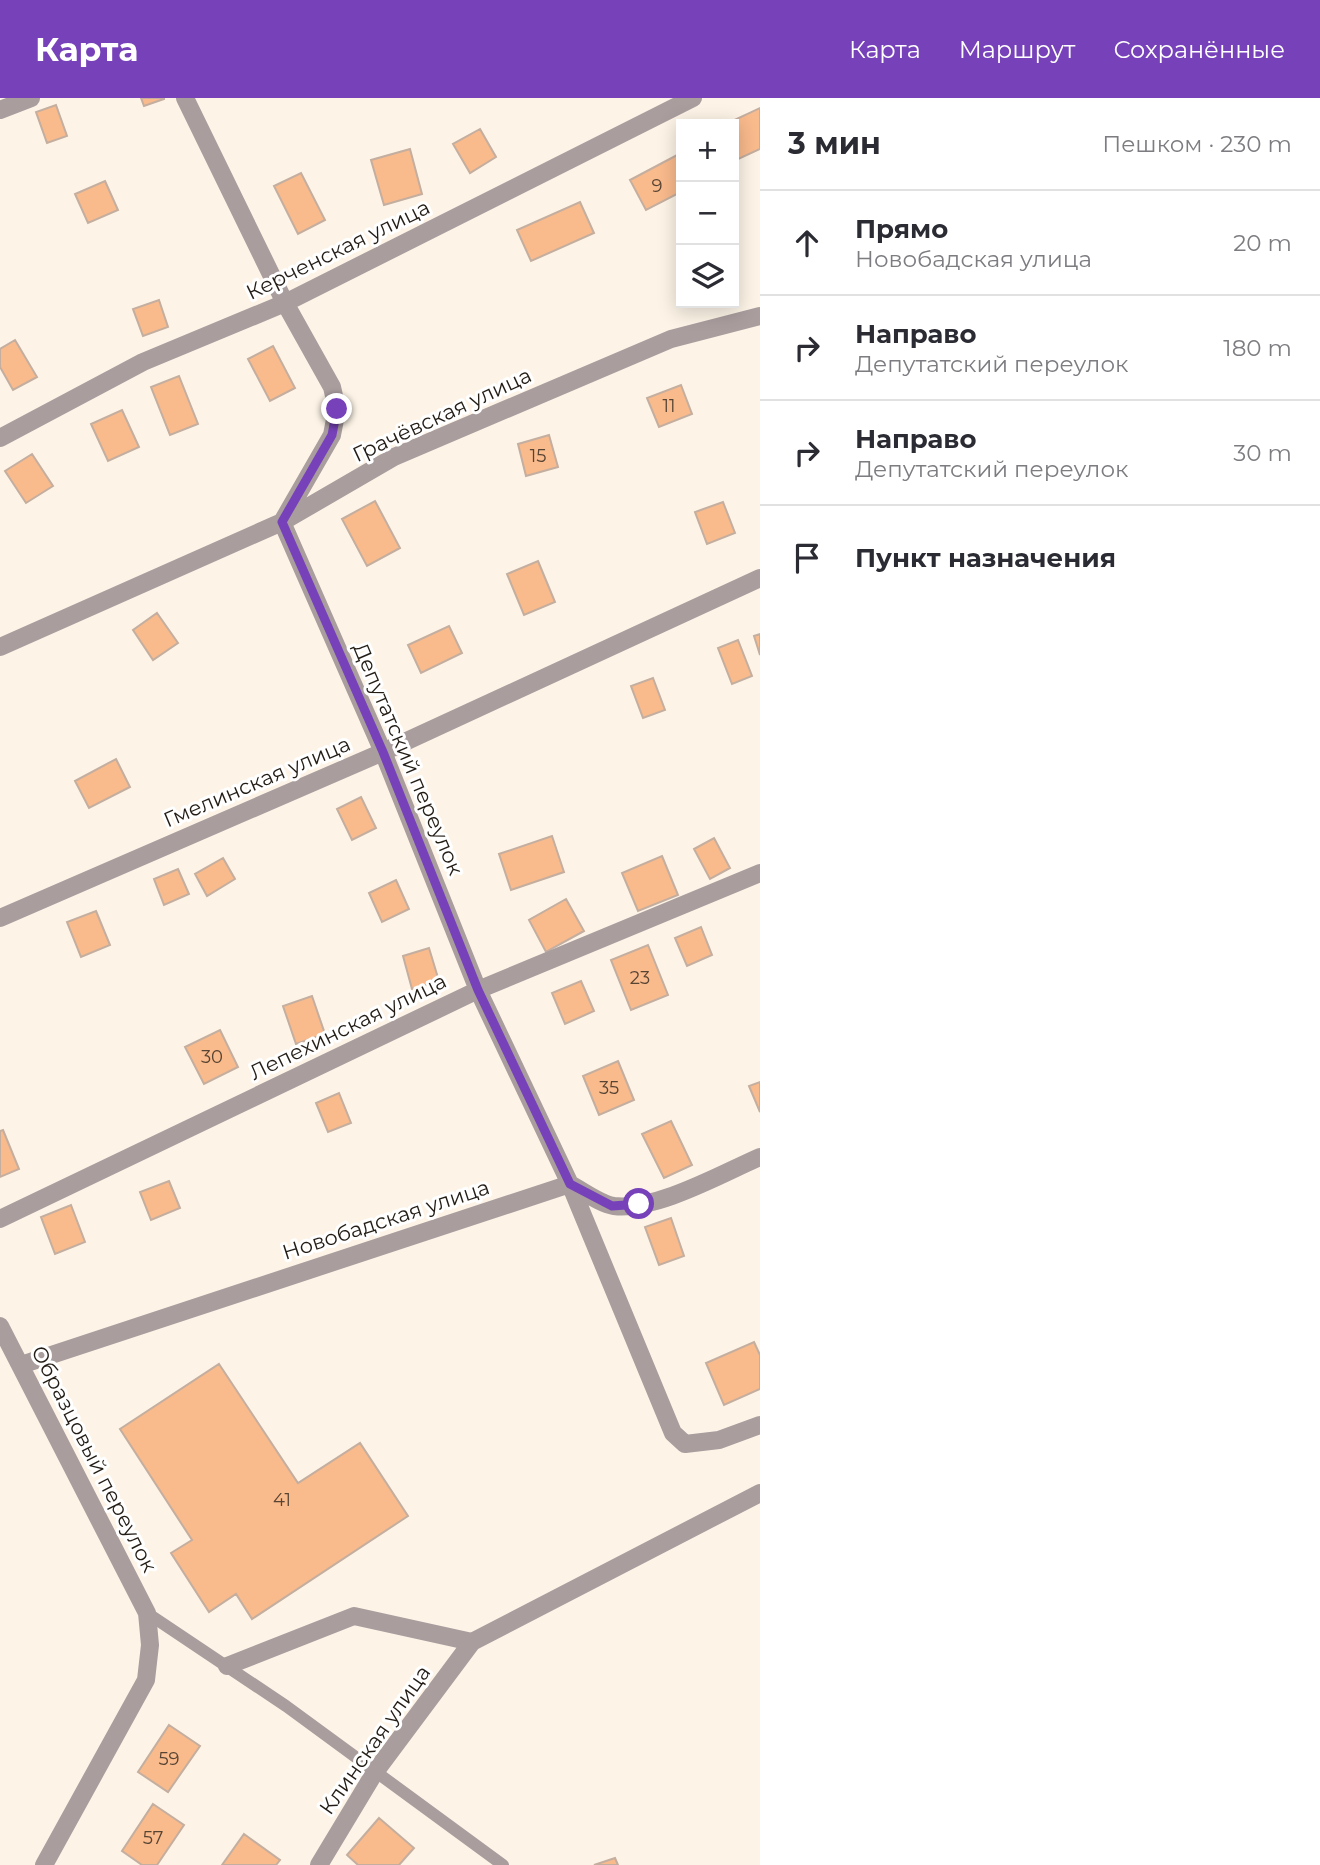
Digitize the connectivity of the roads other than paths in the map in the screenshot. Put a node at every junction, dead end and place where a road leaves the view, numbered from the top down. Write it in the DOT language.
graph roads {
  1 [pos="31,98"];
  2 [pos="185,98"];
  3 [pos="693,98"];
  4 [pos="0,110"];
  5 [pos="285,303"];
  6 [pos="760,316"];
  7 [pos="0,438"];
  8 [pos="282,522"];
  9 [pos="760,578"];
  10 [pos="0,647"];
  11 [pos="383,752"];
  12 [pos="760,873"];
  13 [pos="0,918"];
  14 [pos="478,990"];
  15 [pos="760,1157"];
  16 [pos="570,1184"];
  17 [pos="0,1219"];
  18 [pos="0,1326"];
  19 [pos="21,1364"];
  20 [pos="760,1424"];
  21 [pos="760,1493"];
  22 [pos="148,1613"];
  23 [pos="472,1642"];
  24 [pos="227,1666"];
  25 [pos="375,1772"];
  26 [pos="44,1865"];
  27 [pos="319,1865"];
  28 [pos="503,1865"];
  1 -- 4 [label="street"];
  2 -- 5 [label="street"];
  3 -- 5 [label="street, Керченская улица"];
  5 -- 7 [label="street, Керченская улица"];
  5 -- 8 [label="street"];
  6 -- 8 [label="street, Грачёвская улица"];
  8 -- 10 [label="street, Грачёвская улица"];
  8 -- 11 [label="street, Депутатский переулок"];
  9 -- 11 [label="street, Гмелинская улица"];
  11 -- 13 [label="street, Гмелинская улица"];
  11 -- 14 [label="street, Депутатский переулок"];
  12 -- 14 [label="street, Лепехинская улица"];
  14 -- 16 [label="street, Депутатский переулок"];
  14 -- 17 [label="street, Лепехинская улица"];
  15 -- 16 [label="street"];
  16 -- 19 [label="street, Новобадская улица"];
  16 -- 20 [label="street, Депутатский переулок"];
  18 -- 19 [label="street, Образцовый переулок"];
  19 -- 22 [label="street, Образцовый переулок"];
  21 -- 23 [label="street"];
  22 -- 24 [label="lane"];
  22 -- 26 [label="street"];
  23 -- 24 [label="street"];
  23 -- 25 [label="street, Клинская улица"];
  24 -- 25 [label="lane"];
  25 -- 27 [label="street, Клинская улица"];
  25 -- 28 [label="lane"];
}
